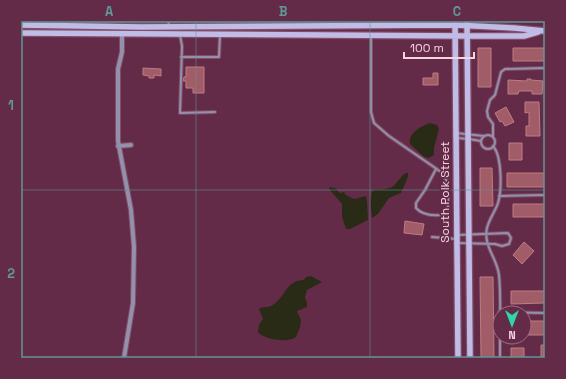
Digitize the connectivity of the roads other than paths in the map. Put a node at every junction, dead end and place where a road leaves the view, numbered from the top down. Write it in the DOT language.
graph roads {
  1 [pos="168,23"];
  2 [pos="455,23"];
  3 [pos="468,23"];
  4 [pos="121,24"];
  5 [pos="21,25"];
  6 [pos="180,26"];
  7 [pos="279,26"];
  8 [pos="543,31"];
  9 [pos="21,33"];
  10 [pos="122,33"];
  11 [pos="180,34"];
  12 [pos="220,34"];
  13 [pos="278,35"];
  14 [pos="372,35"];
  15 [pos="455,36"];
  16 [pos="468,36"];
  17 [pos="181,57"];
  18 [pos="545,68"];
  19 [pos="215,112"];
  20 [pos="455,135"];
  21 [pos="469,136"];
  22 [pos="485,136"];
  23 [pos="493,137"];
  24 [pos="481,141"];
  25 [pos="131,144"];
  26 [pos="118,146"];
  27 [pos="493,146"];
  28 [pos="436,169"];
  29 [pos="545,195"];
  30 [pos="499,196"];
  31 [pos="448,214"];
  32 [pos="486,234"];
  33 [pos="470,235"];
  34 [pos="432,237"];
  35 [pos="446,238"];
  36 [pos="456,239"];
  37 [pos="470,244"];
  38 [pos="487,244"];
  39 [pos="500,305"];
  40 [pos="532,313"];
  41 [pos="545,313"];
  42 [pos="500,345"];
  43 [pos="124,358"];
  44 [pos="458,358"];
  45 [pos="470,358"];
  46 [pos="500,358"];
  1 -- 4 [label="main road"];
  1 -- 6 [label="main road"];
  2 -- 3 [label="main road"];
  2 -- 7 [label="main road"];
  2 -- 15 [label="main road, South Polk Street"];
  3 -- 8 [label="main road"];
  3 -- 16 [label="main road, South Polk Street"];
  4 -- 5 [label="main road"];
  4 -- 10 [label="main road"];
  6 -- 7 [label="main road"];
  6 -- 11 [label="main road"];
  7 -- 13 [label="main road"];
  8 -- 16 [label="main road"];
  9 -- 10 [label="main road"];
  10 -- 11 [label="main road"];
  10 -- 26 [label="street"];
  11 -- 12 [label="main road"];
  11 -- 17 [label="lane"];
  12 -- 13 [label="main road"];
  12 -- 17 [label="lane"];
  13 -- 14 [label="main road"];
  14 -- 15 [label="main road"];
  14 -- 28 [label="lane"];
  15 -- 16 [label="main road"];
  15 -- 20 [label="main road, South Polk Street"];
  16 -- 21 [label="main road, South Polk Street"];
  17 -- 19 [label="lane"];
  18 -- 23 [label="lane"];
  20 -- 21 [label="lane"];
  20 -- 21 [label="lane"];
  20 -- 36 [label="main road, South Polk Street"];
  21 -- 22 [label="lane"];
  21 -- 24 [label="lane"];
  21 -- 33 [label="main road, South Polk Street"];
  22 -- 23 [label="lane"];
  22 -- 24 [label="lane"];
  23 -- 27 [label="lane"];
  24 -- 27 [label="lane"];
  25 -- 26 [label="street"];
  26 -- 43 [label="street"];
  27 -- 30 [label="lane"];
  28 -- 31 [label="lane"];
  28 -- 31 [label="lane"];
  29 -- 30 [label="lane"];
  30 -- 32 [label="lane"];
  31 -- 35 [label="lane"];
  32 -- 33 [label="lane"];
  32 -- 38 [label="lane"];
  32 -- 38 [label="lane"];
  33 -- 36 [label="lane"];
  33 -- 37 [label="main road, South Polk Street"];
  34 -- 35 [label="lane"];
  35 -- 36 [label="lane"];
  36 -- 37 [label="lane"];
  36 -- 44 [label="main road, South Polk Street"];
  37 -- 38 [label="lane"];
  37 -- 45 [label="main road, South Polk Street"];
  38 -- 39 [label="lane"];
  40 -- 41 [label="lane"];
  42 -- 46 [label="lane"];
}
